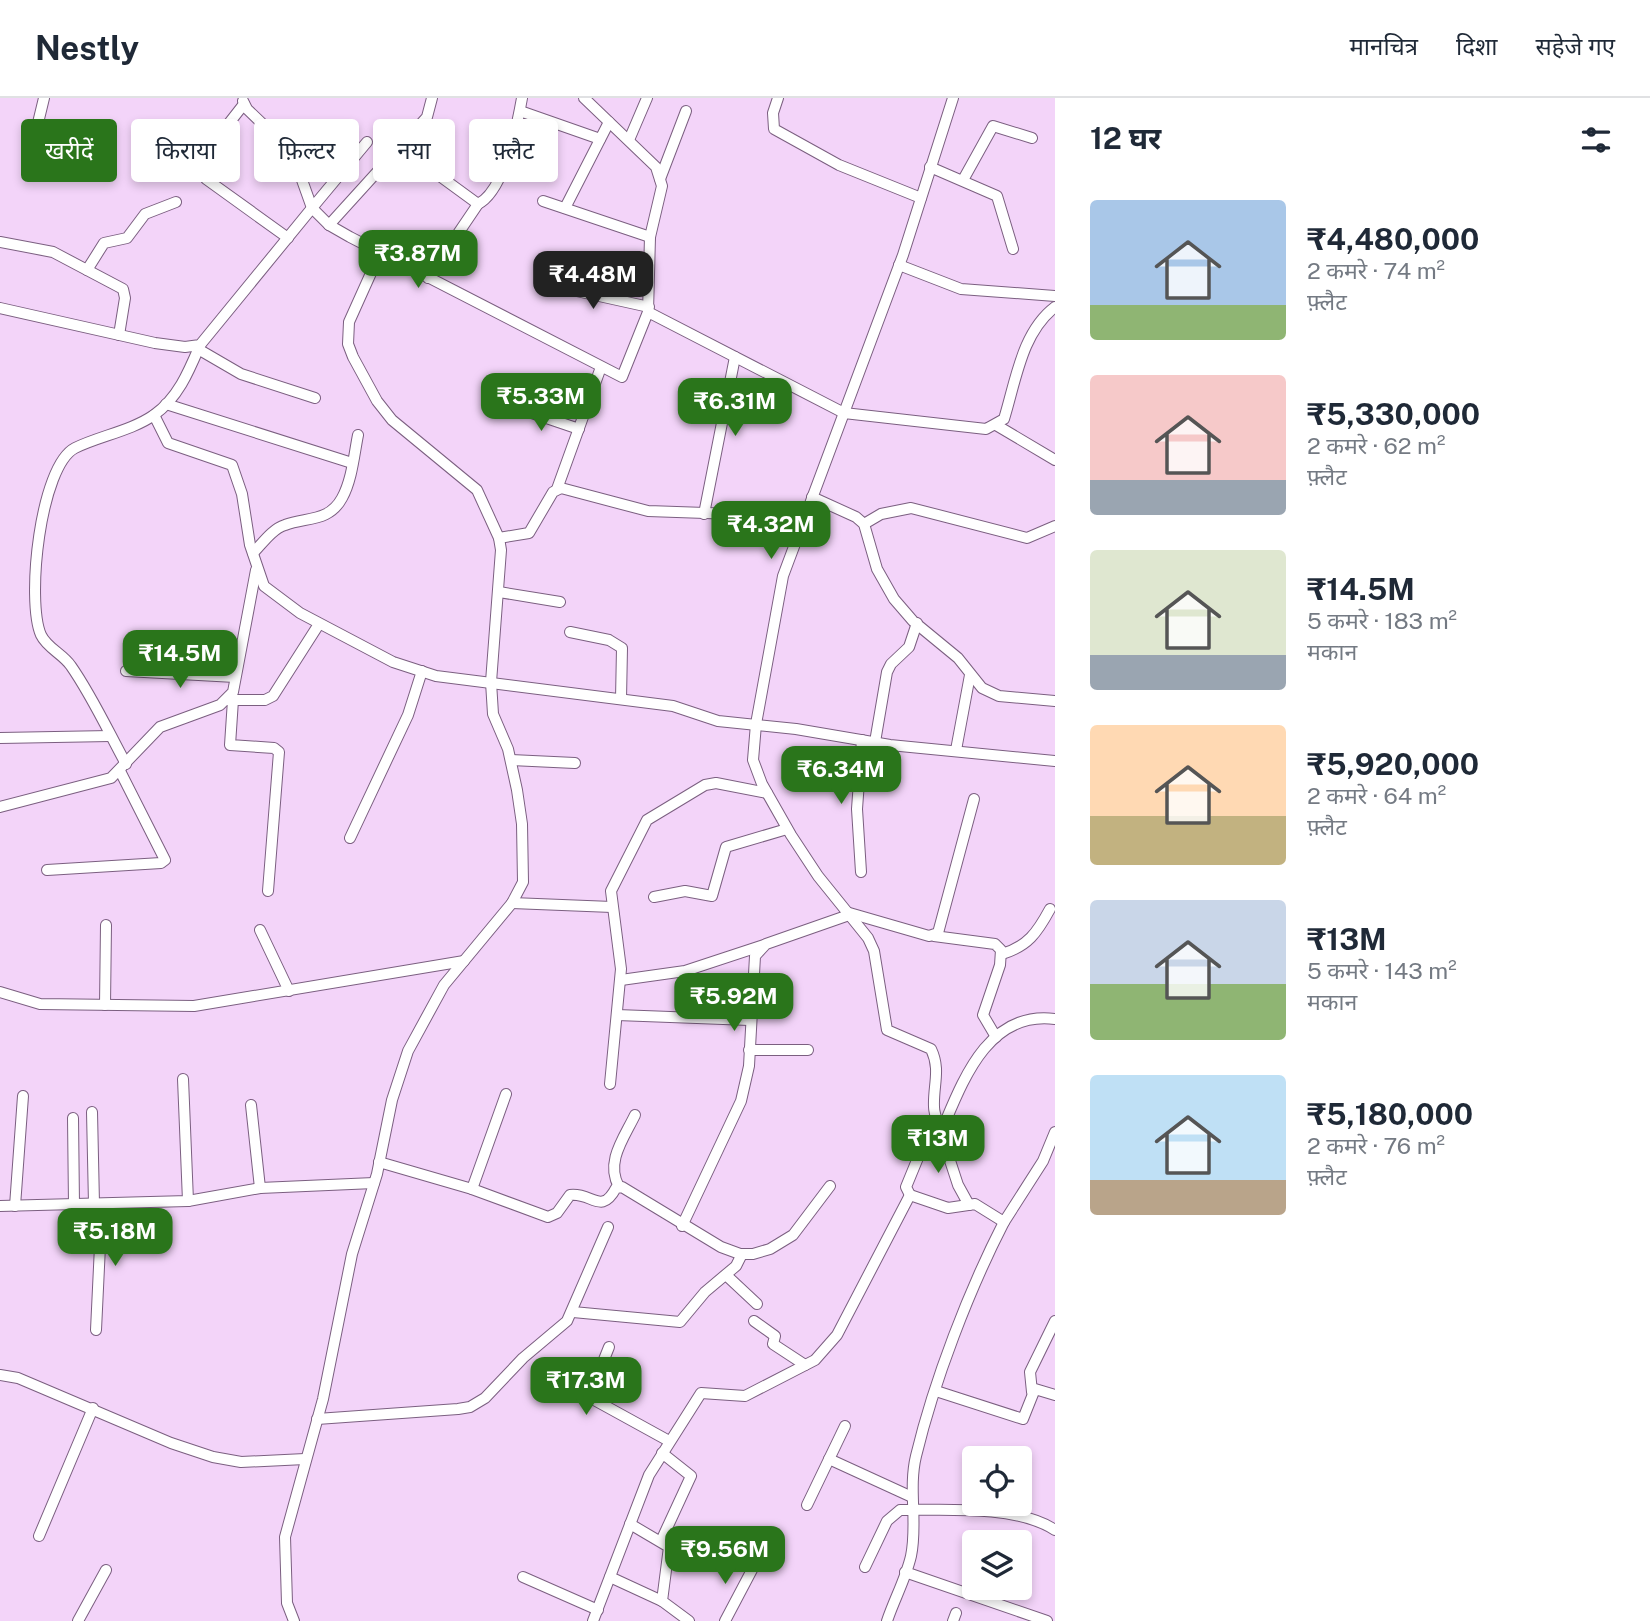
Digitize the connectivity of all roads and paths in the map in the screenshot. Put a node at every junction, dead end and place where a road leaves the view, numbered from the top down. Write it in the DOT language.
graph roads {
  1 [pos="44,98"];
  2 [pos="432,98"];
  3 [pos="522,98"];
  4 [pos="584,98"];
  5 [pos="658,98"];
  6 [pos="778,98"];
  7 [pos="953,98"];
  8 [pos="244,101"];
  9 [pos="645,102"];
  10 [pos="520,111"];
  11 [pos="686,111"];
  12 [pos="39,119"];
  13 [pos="425,119"];
  14 [pos="609,122"];
  15 [pos="1032,138"];
  16 [pos="600,139"];
  17 [pos="629,140"];
  18 [pos="367,142"];
  19 [pos="930,167"];
  20 [pos="373,177"];
  21 [pos="660,179"];
  22 [pos="963,180"];
  23 [pos="448,182"];
  24 [pos="921,198"];
  25 [pos="542,201"];
  26 [pos="177,202"];
  27 [pos="478,204"];
  28 [pos="312,208"];
  29 [pos="565,208"];
  30 [pos="329,225"];
  31 [pos="650,237"];
  32 [pos="288,238"];
  33 [pos="0,242"];
  34 [pos="1013,248"];
  35 [pos="380,253"];
  36 [pos="899,265"];
  37 [pos="87,270"];
  38 [pos="428,278"];
  39 [pos="545,284"];
  40 [pos="1055,296"];
  41 [pos="1055,307"];
  42 [pos="0,308"];
  43 [pos="649,309"];
  44 [pos="119,335"];
  45 [pos="199,347"];
  46 [pos="736,357"];
  47 [pos="601,367"];
  48 [pos="315,398"];
  49 [pos="166,404"];
  50 [pos="514,407"];
  51 [pos="844,413"];
  52 [pos="154,415"];
  53 [pos="996,425"];
  54 [pos="579,429"];
  55 [pos="358,435"];
  56 [pos="1055,460"];
  57 [pos="352,463"];
  58 [pos="557,489"];
  59 [pos="812,498"];
  60 [pos="704,514"];
  61 [pos="864,524"];
  62 [pos="802,525"];
  63 [pos="1055,526"];
  64 [pos="499,538"];
  65 [pos="253,553"];
  66 [pos="256,567"];
  67 [pos="499,592"];
  68 [pos="560,602"];
  69 [pos="917,623"];
  70 [pos="319,624"];
  71 [pos="570,632"];
  72 [pos="126,671"];
  73 [pos="422,671"];
  74 [pos="970,675"];
  75 [pos="235,677"];
  76 [pos="491,682"];
  77 [pos="621,699"];
  78 [pos="230,700"];
  79 [pos="1055,701"];
  80 [pos="756,724"];
  81 [pos="110,736"];
  82 [pos="0,738"];
  83 [pos="862,740"];
  84 [pos="875,742"];
  85 [pos="956,750"];
  86 [pos="510,760"];
  87 [pos="1055,761"];
  88 [pos="575,763"];
  89 [pos="123,767"];
  90 [pos="767,793"];
  91 [pos="974,799"];
  92 [pos="0,807"];
  93 [pos="787,829"];
  94 [pos="350,838"];
  95 [pos="47,870"];
  96 [pos="861,872"];
  97 [pos="268,891"];
  98 [pos="654,897"];
  99 [pos="512,903"];
  100 [pos="612,907"];
  101 [pos="1050,909"];
  102 [pos="848,914"];
  103 [pos="106,925"];
  104 [pos="260,930"];
  105 [pos="934,936"];
  106 [pos="766,944"];
  107 [pos="1002,954"];
  108 [pos="464,961"];
  109 [pos="621,981"];
  110 [pos="289,991"];
  111 [pos="0,992"];
  112 [pos="105,1005"];
  113 [pos="617,1015"];
  114 [pos="1055,1018"];
  115 [pos="750,1020"];
  116 [pos="996,1037"];
  117 [pos="749,1050"];
  118 [pos="808,1050"];
  119 [pos="183,1079"];
  120 [pos="610,1084"];
  121 [pos="506,1094"];
  122 [pos="23,1096"];
  123 [pos="250,1105"];
  124 [pos="92,1112"];
  125 [pos="635,1115"];
  126 [pos="74,1118"];
  127 [pos="941,1131"];
  128 [pos="1055,1132"];
  129 [pos="379,1162"];
  130 [pos="374,1183"];
  131 [pos="830,1186"];
  132 [pos="618,1187"];
  133 [pos="260,1188"];
  134 [pos="472,1189"];
  135 [pos="910,1195"];
  136 [pos="188,1201"];
  137 [pos="98,1204"];
  138 [pos="74,1205"];
  139 [pos="969,1205"];
  140 [pos="0,1206"];
  141 [pos="15,1206"];
  142 [pos="1004,1222"];
  143 [pos="682,1226"];
  144 [pos="608,1227"];
  145 [pos="742,1254"];
  146 [pos="726,1275"];
  147 [pos="757,1304"];
  148 [pos="573,1312"];
  149 [pos="754,1321"];
  150 [pos="1055,1321"];
  151 [pos="96,1331"];
  152 [pos="609,1347"];
  153 [pos="806,1365"];
  154 [pos="0,1375"];
  155 [pos="936,1391"];
  156 [pos="1032,1392"];
  157 [pos="1055,1395"];
  158 [pos="93,1408"];
  159 [pos="317,1419"];
  160 [pos="845,1426"];
  161 [pos="669,1441"];
  162 [pos="662,1453"];
  163 [pos="305,1459"];
  164 [pos="829,1459"];
  165 [pos="912,1497"];
  166 [pos="807,1504"];
  167 [pos="913,1510"];
  168 [pos="630,1524"];
  169 [pos="1054,1525"];
  170 [pos="39,1536"];
  171 [pos="661,1541"];
  172 [pos="754,1566"];
  173 [pos="865,1567"];
  174 [pos="106,1570"];
  175 [pos="905,1572"];
  176 [pos="523,1577"];
  177 [pos="610,1577"];
  178 [pos="662,1601"];
  179 [pos="598,1610"];
  180 [pos="78,1621"];
  181 [pos="294,1621"];
  182 [pos="593,1621"];
  183 [pos="689,1621"];
  184 [pos="725,1621"];
  185 [pos="887,1621"];
  186 [pos="1047,1621"];
  1 -- 12 [label="street"];
  2 -- 13 [label="street"];
  3 -- 10 [label="street"];
  4 -- 14 [label="street"];
  5 -- 9 [label="street"];
  6 -- 24 [label="street"];
  7 -- 19 [label="street"];
  8 -- 28 [label="street"];
  8 -- 32 [label="street"];
  9 -- 17 [label="street"];
  10 -- 16 [label="street"];
  10 -- 27 [label="street"];
  11 -- 21 [label="street"];
  14 -- 16 [label="street"];
  14 -- 17 [label="street"];
  15 -- 22 [label="street"];
  16 -- 29 [label="street"];
  17 -- 21 [label="street"];
  18 -- 28 [label="street"];
  19 -- 22 [label="street"];
  19 -- 24 [label="street"];
  20 -- 30 [label="street"];
  21 -- 31 [label="street"];
  22 -- 34 [label="street"];
  23 -- 27 [label="street"];
  24 -- 36 [label="street"];
  25 -- 29 [label="street"];
  26 -- 37 [label="street"];
  27 -- 38 [label="street"];
  28 -- 30 [label="street"];
  28 -- 32 [label="street"];
  29 -- 31 [label="street"];
  30 -- 35 [label="street"];
  31 -- 43 [label="street"];
  32 -- 45 [label="street"];
  33 -- 37 [label="street"];
  35 -- 38 [label="street"];
  35 -- 64 [label="street"];
  36 -- 40 [label="street"];
  36 -- 51 [label="street"];
  37 -- 44 [label="street"];
  38 -- 47 [label="street"];
  39 -- 43 [label="street"];
  41 -- 53 [label="street"];
  42 -- 44 [label="street"];
  43 -- 46 [label="street"];
  43 -- 47 [label="street"];
  44 -- 45 [label="street"];
  45 -- 48 [label="street"];
  45 -- 49 [label="street"];
  46 -- 51 [label="street"];
  46 -- 60 [label="street"];
  47 -- 54 [label="street"];
  49 -- 52 [label="street"];
  49 -- 57 [label="street"];
  50 -- 54 [label="street"];
  51 -- 53 [label="street"];
  51 -- 59 [label="street"];
  52 -- 65 [label="street"];
  52 -- 81 [label="street"];
  53 -- 56 [label="street"];
  54 -- 58 [label="street"];
  55 -- 57 [label="street"];
  57 -- 65 [label="street"];
  58 -- 60 [label="street"];
  58 -- 64 [label="street"];
  59 -- 61 [label="street"];
  59 -- 62 [label="street"];
  60 -- 62 [label="street"];
  61 -- 63 [label="street"];
  61 -- 69 [label="street"];
  62 -- 80 [label="street"];
  64 -- 67 [label="street"];
  65 -- 66 [label="street"];
  66 -- 70 [label="street"];
  66 -- 75 [label="street"];
  67 -- 68 [label="street"];
  67 -- 76 [label="street"];
  69 -- 74 [label="street"];
  69 -- 84 [label="street"];
  70 -- 73 [label="street"];
  70 -- 78 [label="street"];
  71 -- 77 [label="street"];
  72 -- 75 [label="street"];
  73 -- 76 [label="street"];
  73 -- 94 [label="street"];
  74 -- 79 [label="street"];
  74 -- 85 [label="street"];
  75 -- 78 [label="street"];
  76 -- 77 [label="street"];
  76 -- 86 [label="street"];
  77 -- 80 [label="street"];
  78 -- 89 [label="street"];
  78 -- 97 [label="street"];
  80 -- 83 [label="street"];
  80 -- 90 [label="street"];
  81 -- 82 [label="street"];
  81 -- 89 [label="street"];
  83 -- 84 [label="street"];
  83 -- 96 [label="street"];
  84 -- 85 [label="street"];
  85 -- 87 [label="street"];
  86 -- 88 [label="street"];
  86 -- 99 [label="street"];
  89 -- 92 [label="street"];
  89 -- 95 [label="street"];
  90 -- 93 [label="street"];
  90 -- 100 [label="street"];
  91 -- 105 [label="street"];
  93 -- 98 [label="street"];
  93 -- 102 [label="street"];
  99 -- 100 [label="street"];
  99 -- 108 [label="street"];
  100 -- 109 [label="street"];
  101 -- 107 [label="street"];
  102 -- 105 [label="street"];
  102 -- 106 [label="street"];
  102 -- 127 [label="street"];
  103 -- 112 [label="street"];
  104 -- 110 [label="street"];
  105 -- 107 [label="street"];
  106 -- 109 [label="street"];
  106 -- 115 [label="street"];
  107 -- 116 [label="street"];
  108 -- 110 [label="street"];
  108 -- 129 [label="street"];
  109 -- 113 [label="street"];
  110 -- 112 [label="street"];
  111 -- 112 [label="street"];
  113 -- 115 [label="street"];
  113 -- 120 [label="street"];
  114 -- 116 [label="street"];
  115 -- 117 [label="street"];
  116 -- 127 [label="street"];
  117 -- 118 [label="street"];
  117 -- 143 [label="street"];
  119 -- 136 [label="street"];
  121 -- 134 [label="street"];
  122 -- 141 [label="street"];
  123 -- 133 [label="street"];
  124 -- 137 [label="street"];
  125 -- 132 [label="street"];
  126 -- 138 [label="street"];
  127 -- 135 [label="street"];
  127 -- 139 [label="street"];
  128 -- 142 [label="street"];
  129 -- 130 [label="street"];
  129 -- 134 [label="street"];
  130 -- 133 [label="street"];
  130 -- 159 [label="street"];
  131 -- 145 [label="street"];
  132 -- 134 [label="street"];
  132 -- 143 [label="street"];
  133 -- 136 [label="street"];
  135 -- 139 [label="street"];
  135 -- 153 [label="street"];
  136 -- 137 [label="street"];
  137 -- 138 [label="street"];
  137 -- 151 [label="street"];
  138 -- 141 [label="street"];
  139 -- 142 [label="street"];
  140 -- 141 [label="street"];
  142 -- 155 [label="street"];
  143 -- 145 [label="street"];
  144 -- 148 [label="street"];
  145 -- 146 [label="street"];
  146 -- 147 [label="street"];
  146 -- 148 [label="street"];
  148 -- 159 [label="street"];
  149 -- 153 [label="street"];
  150 -- 156 [label="street"];
  152 -- 161 [label="street"];
  153 -- 161 [label="street"];
  154 -- 158 [label="street"];
  155 -- 156 [label="street"];
  155 -- 165 [label="street"];
  156 -- 157 [label="street"];
  158 -- 163 [label="street"];
  158 -- 170 [label="street"];
  159 -- 163 [label="street"];
  160 -- 164 [label="street"];
  161 -- 162 [label="street"];
  162 -- 168 [label="street"];
  162 -- 171 [label="street"];
  163 -- 181 [label="street"];
  164 -- 165 [label="street"];
  164 -- 166 [label="street"];
  165 -- 167 [label="street"];
  167 -- 169 [label="street"];
  167 -- 173 [label="street"];
  167 -- 175 [label="street"];
  168 -- 171 [label="street"];
  168 -- 177 [label="street"];
  171 -- 178 [label="street"];
  172 -- 184 [label="street"];
  174 -- 180 [label="street"];
  175 -- 185 [label="street"];
  175 -- 186 [label="street"];
  176 -- 179 [label="street"];
  177 -- 178 [label="street"];
  177 -- 179 [label="street"];
  178 -- 183 [label="street"];
  179 -- 182 [label="street"];
}
